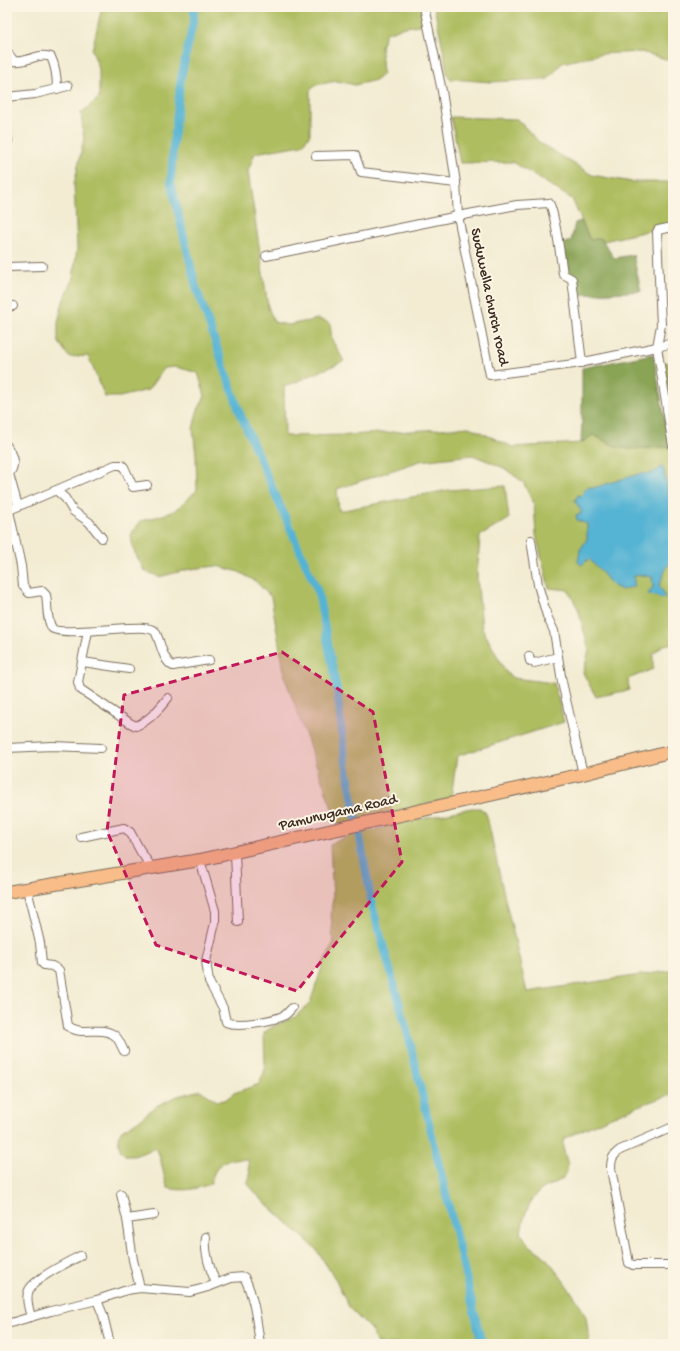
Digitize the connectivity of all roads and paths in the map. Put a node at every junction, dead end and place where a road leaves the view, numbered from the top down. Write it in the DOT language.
graph roads {
  1 [pos="424,7"];
  2 [pos="7,52"];
  3 [pos="68,86"];
  4 [pos="57,89"];
  5 [pos="7,96"];
  6 [pos="316,156"];
  7 [pos="456,183"];
  8 [pos="458,216"];
  9 [pos="673,227"];
  10 [pos="266,256"];
  11 [pos="42,266"];
  12 [pos="7,267"];
  13 [pos="673,343"];
  14 [pos="657,347"];
  15 [pos="582,363"];
  16 [pos="7,446"];
  17 [pos="673,446"];
  18 [pos="147,486"];
  19 [pos="57,491"];
  20 [pos="18,506"];
  21 [pos="8,511"];
  22 [pos="102,538"];
  23 [pos="531,540"];
  24 [pos="88,631"];
  25 [pos="529,656"];
  26 [pos="558,657"];
  27 [pos="209,660"];
  28 [pos="83,662"];
  29 [pos="129,669"];
  30 [pos="168,698"];
  31 [pos="7,748"];
  32 [pos="101,748"];
  33 [pos="673,752"];
  34 [pos="582,774"];
  35 [pos="82,836"];
  36 [pos="235,853"];
  37 [pos="200,860"];
  38 [pos="152,868"];
  39 [pos="27,889"];
  40 [pos="7,892"];
  41 [pos="238,922"];
  42 [pos="292,1008"];
  43 [pos="124,1051"];
  44 [pos="673,1127"];
  45 [pos="122,1194"];
  46 [pos="154,1215"];
  47 [pos="127,1219"];
  48 [pos="206,1237"];
  49 [pos="80,1256"];
  50 [pos="673,1265"];
  51 [pos="216,1283"];
  52 [pos="140,1288"];
  53 [pos="97,1300"];
  54 [pos="31,1317"];
  55 [pos="7,1324"];
  56 [pos="110,1344"];
  57 [pos="260,1344"];
  1 -- 7 [label="street, Suduwella church road"];
  2 -- 4 [label="street"];
  3 -- 4 [label="street"];
  4 -- 5 [label="street"];
  6 -- 7 [label="street"];
  7 -- 8 [label="street, Suduwella church road"];
  8 -- 10 [label="street"];
  8 -- 15 [label="street, Suduwella church road"];
  8 -- 15 [label="street"];
  9 -- 14 [label="street"];
  11 -- 12 [label="street"];
  13 -- 14 [label="street, Suduwella church road"];
  14 -- 15 [label="street, Suduwella church road"];
  14 -- 17 [label="street"];
  16 -- 20 [label="street"];
  18 -- 19 [label="street"];
  19 -- 20 [label="street"];
  19 -- 22 [label="street"];
  20 -- 21 [label="street"];
  21 -- 24 [label="street"];
  23 -- 26 [label="street"];
  24 -- 27 [label="street"];
  24 -- 28 [label="street"];
  25 -- 26 [label="street"];
  26 -- 34 [label="street"];
  28 -- 29 [label="street"];
  28 -- 30 [label="street"];
  31 -- 32 [label="street"];
  33 -- 34 [label="main road, Pamunugama Road"];
  34 -- 36 [label="main road, Pamunugama Road"];
  35 -- 38 [label="street"];
  36 -- 37 [label="main road, Pamunugama Road"];
  36 -- 41 [label="street"];
  37 -- 38 [label="main road, Pamunugama Road"];
  37 -- 42 [label="street"];
  38 -- 39 [label="main road, Pamunugama Road"];
  39 -- 40 [label="main road, Pamunugama Road"];
  39 -- 43 [label="street"];
  44 -- 50 [label="street"];
  45 -- 47 [label="street"];
  46 -- 47 [label="street"];
  47 -- 52 [label="street"];
  48 -- 51 [label="street"];
  49 -- 54 [label="street"];
  51 -- 52 [label="street"];
  51 -- 57 [label="street"];
  52 -- 53 [label="street"];
  53 -- 54 [label="street"];
  53 -- 56 [label="street"];
  54 -- 55 [label="street"];
}
